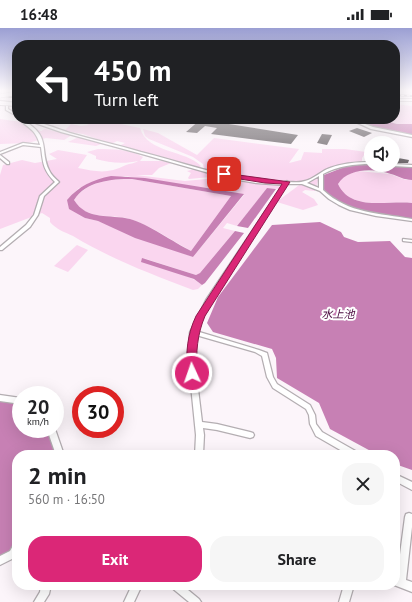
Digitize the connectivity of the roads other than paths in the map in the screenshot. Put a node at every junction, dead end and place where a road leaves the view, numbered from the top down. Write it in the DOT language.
graph roads {
  1 [pos="25,124"];
  2 [pos="40,124"];
  3 [pos="362,124"];
  4 [pos="412,136"];
  5 [pos="39,139"];
  6 [pos="24,144"];
  7 [pos="41,146"];
  8 [pos="0,153"];
  9 [pos="0,156"];
  10 [pos="8,162"];
  11 [pos="364,164"];
  12 [pos="400,165"];
  13 [pos="412,166"];
  14 [pos="321,174"];
  15 [pos="287,182"];
  16 [pos="303,183"];
  17 [pos="321,190"];
  18 [pos="412,220"];
  19 [pos="405,240"];
  20 [pos="412,241"];
  21 [pos="0,248"];
  22 [pos="193,332"];
  23 [pos="0,398"];
  24 [pos="12,400"];
  25 [pos="200,425"];
  26 [pos="250,435"];
  27 [pos="54,438"];
  28 [pos="58,450"];
  29 [pos="199,450"];
  30 [pos="347,450"];
  31 [pos="400,480"];
  32 [pos="412,486"];
  33 [pos="409,517"];
  34 [pos="12,555"];
  35 [pos="0,561"];
  36 [pos="400,570"];
  37 [pos="400,583"];
  38 [pos="412,587"];
  39 [pos="45,590"];
  40 [pos="134,590"];
  41 [pos="181,590"];
  42 [pos="348,590"];
  43 [pos="39,602"];
  44 [pos="128,602"];
  45 [pos="196,602"];
  46 [pos="344,602"];
  1 -- 5 [label="street"];
  2 -- 15 [label="street"];
  3 -- 4 [label="street"];
  5 -- 6 [label="street"];
  5 -- 7 [label="street"];
  6 -- 7 [label="street"];
  6 -- 8 [label="street"];
  7 -- 21 [label="street"];
  9 -- 10 [label="street"];
  11 -- 14 [label="street"];
  12 -- 13 [label="street"];
  14 -- 16 [label="street"];
  14 -- 17 [label="street"];
  15 -- 16 [label="street"];
  15 -- 22 [label="street"];
  16 -- 17 [label="street"];
  17 -- 18 [label="street"];
  19 -- 20 [label="street"];
  22 -- 25 [label="street"];
  22 -- 30 [label="street"];
  23 -- 24 [label="street"];
  25 -- 26 [label="street"];
  25 -- 29 [label="street"];
  27 -- 28 [label="street"];
  31 -- 32 [label="street"];
  33 -- 36 [label="street"];
  34 -- 35 [label="street"];
  37 -- 38 [label="street"];
  39 -- 43 [label="street"];
  40 -- 44 [label="street"];
  41 -- 45 [label="street"];
  42 -- 46 [label="street"];
}
